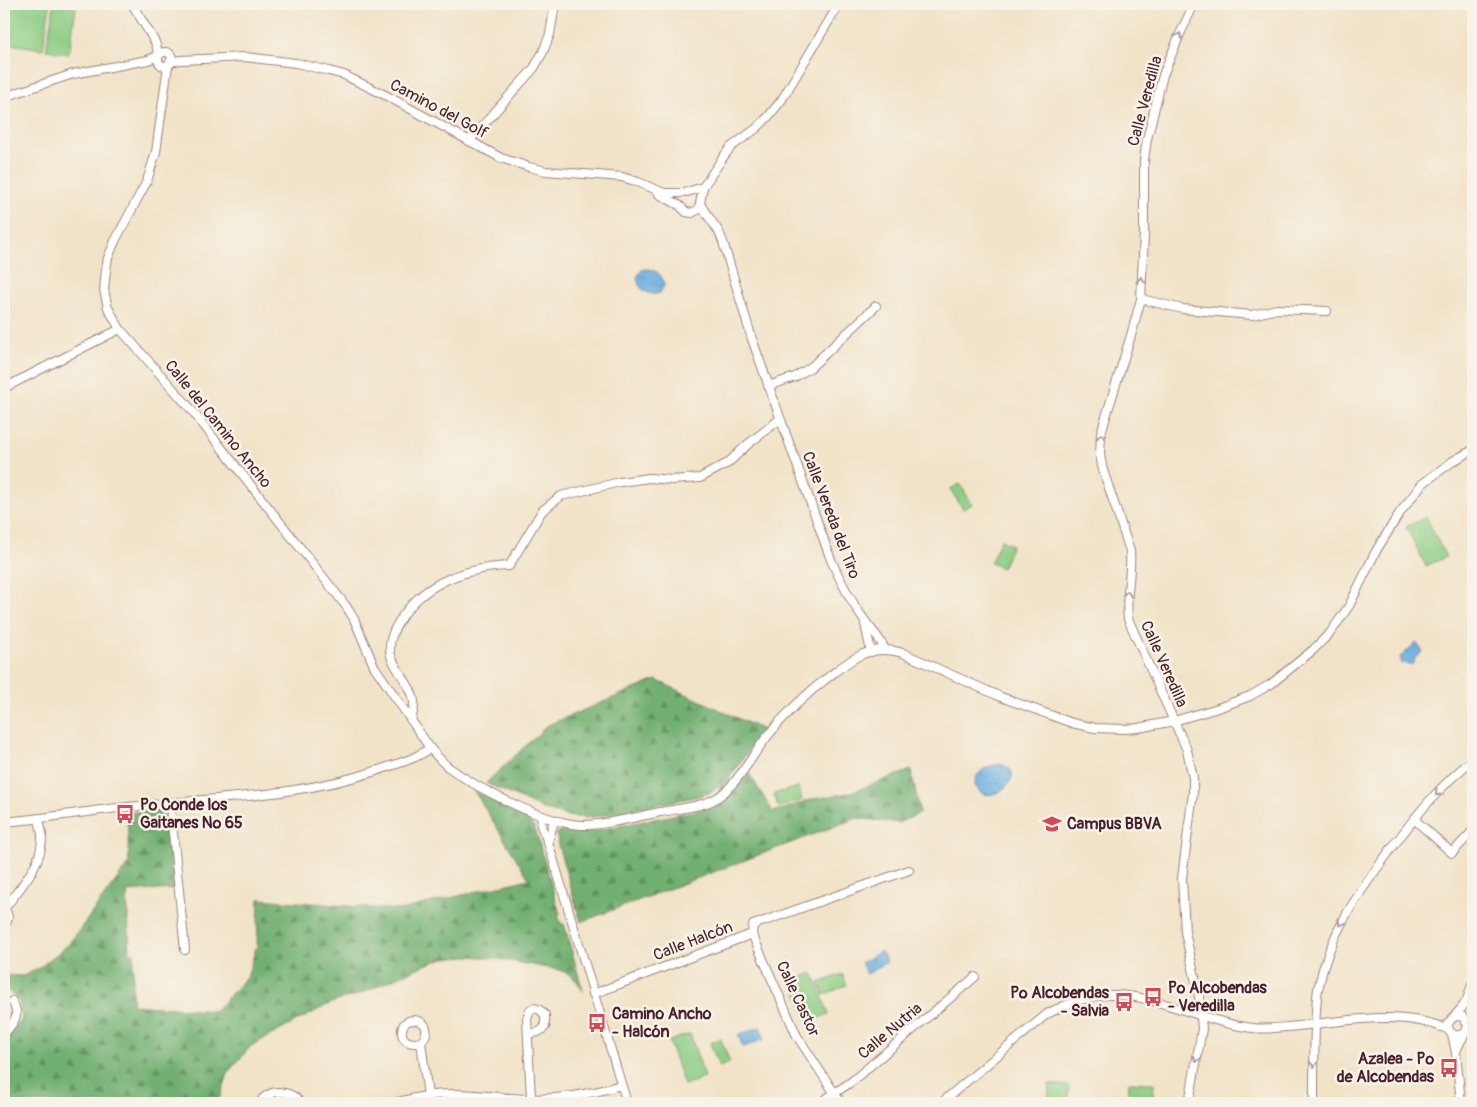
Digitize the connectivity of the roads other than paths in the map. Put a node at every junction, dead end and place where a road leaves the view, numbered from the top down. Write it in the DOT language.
graph roads {
  1 [pos="132,4"];
  2 [pos="555,4"];
  3 [pos="840,4"];
  4 [pos="1194,4"];
  5 [pos="164,59"];
  6 [pos="4,96"];
  7 [pos="469,141"];
  8 [pos="703,187"];
  9 [pos="652,189"];
  10 [pos="684,192"];
  11 [pos="700,203"];
  12 [pos="679,205"];
  13 [pos="692,213"];
  14 [pos="711,222"];
  15 [pos="1140,299"];
  16 [pos="876,306"];
  17 [pos="1327,311"];
  18 [pos="120,329"];
  19 [pos="768,386"];
  20 [pos="4,388"];
  21 [pos="780,419"];
  22 [pos="1473,450"];
  23 [pos="862,617"];
  24 [pos="885,650"];
  25 [pos="871,652"];
  26 [pos="411,720"];
  27 [pos="1174,720"];
  28 [pos="430,748"];
  29 [pos="436,755"];
  30 [pos="414,758"];
  31 [pos="1473,760"];
  32 [pos="170,803"];
  33 [pos="542,816"];
  34 [pos="1414,819"];
  35 [pos="39,820"];
  36 [pos="554,821"];
  37 [pos="4,822"];
  38 [pos="1473,831"];
  39 [pos="548,842"];
  40 [pos="909,870"];
  41 [pos="4,909"];
  42 [pos="4,926"];
  43 [pos="752,934"];
  44 [pos="185,950"];
  45 [pos="975,977"];
  46 [pos="1473,982"];
  47 [pos="594,994"];
  48 [pos="1467,1000"];
  49 [pos="12,1001"];
  50 [pos="1200,1016"];
  51 [pos="1453,1018"];
  52 [pos="1468,1022"];
  53 [pos="1432,1023"];
  54 [pos="1316,1024"];
  55 [pos="528,1032"];
  56 [pos="1450,1032"];
  57 [pos="4,1034"];
  58 [pos="1463,1034"];
  59 [pos="421,1042"];
  60 [pos="1456,1054"];
  61 [pos="621,1085"];
  62 [pos="428,1096"];
  63 [pos="482,1099"];
  64 [pos="531,1099"];
  65 [pos="839,1099"];
  66 [pos="260,1103"];
  67 [pos="300,1103"];
  68 [pos="394,1103"];
  69 [pos="627,1103"];
  70 [pos="820,1103"];
  71 [pos="848,1103"];
  72 [pos="941,1103"];
  73 [pos="1189,1103"];
  74 [pos="1314,1103"];
  75 [pos="1461,1103"];
  1 -- 5 [label="street"];
  2 -- 7 [label="street"];
  3 -- 8 [label="street"];
  15 -- 4 [label="street, Calle Veredilla, one-way"];
  5 -- 6 [label="street"];
  5 -- 7 [label="street, Camino del Golf"];
  5 -- 18 [label="street, Calle del Camino Ancho"];
  7 -- 9 [label="street, Camino del Golf"];
  8 -- 10 [label="street"];
  8 -- 11 [label="street"];
  9 -- 10 [label="street, Camino del Golf"];
  9 -- 12 [label="street"];
  10 -- 11 [label="street, Camino del Golf"];
  10 -- 12 [label="street"];
  11 -- 13 [label="street"];
  11 -- 14 [label="street, Calle Vereda del Tiro"];
  12 -- 13 [label="street"];
  13 -- 14 [label="street"];
  14 -- 19 [label="street, Calle Vereda del Tiro"];
  15 -- 17 [label="street"];
  27 -- 15 [label="street, Calle Veredilla, one-way"];
  16 -- 19 [label="street"];
  18 -- 20 [label="street"];
  18 -- 26 [label="street, Calle del Camino Ancho"];
  19 -- 21 [label="street, Calle Vereda del Tiro"];
  21 -- 23 [label="street, Calle Vereda del Tiro"];
  21 -- 26 [label="street"];
  22 -- 27 [label="street"];
  23 -- 24 [label="street, Calle Vereda del Tiro"];
  23 -- 25 [label="street, Calle Vereda del Tiro"];
  24 -- 25 [label="street, Calle del Camino Ancho"];
  24 -- 27 [label="street"];
  25 -- 36 [label="street, Calle del Camino Ancho"];
  26 -- 28 [label="street, Calle del Camino Ancho"];
  27 -- 50 [label="street, Calle Veredilla"];
  28 -- 29 [label="street, Calle del Camino Ancho"];
  28 -- 30 [label="street"];
  29 -- 30 [label="street"];
  29 -- 33 [label="street, Calle del Camino Ancho"];
  30 -- 32 [label="street"];
  31 -- 34 [label="street, one-way"];
  32 -- 35 [label="street"];
  32 -- 44 [label="street"];
  33 -- 36 [label="street, Calle del Camino Ancho"];
  33 -- 39 [label="street"];
  34 -- 38 [label="street"];
  34 -- 54 [label="street, one-way"];
  35 -- 37 [label="street"];
  35 -- 41 [label="street"];
  36 -- 39 [label="street"];
  39 -- 47 [label="street"];
  40 -- 43 [label="street, Calle Halcón"];
  41 -- 42 [label="street"];
  43 -- 47 [label="street, Calle Halcón"];
  43 -- 65 [label="street, Calle Castor"];
  45 -- 65 [label="street, Calle Nutria"];
  46 -- 48 [label="street"];
  47 -- 61 [label="street"];
  48 -- 51 [label="street"];
  48 -- 52 [label="street"];
  49 -- 57 [label="street"];
  50 -- 54 [label="street"];
  50 -- 72 [label="street"];
  50 -- 73 [label="street, Calle Veredilla, one-way"];
  51 -- 52 [label="street"];
  51 -- 53 [label="street"];
  51 -- 56 [label="street"];
  52 -- 58 [label="street"];
  53 -- 54 [label="street"];
  53 -- 56 [label="street"];
  54 -- 74 [label="street, one-way"];
  55 -- 64 [label="street"];
  56 -- 58 [label="street"];
  56 -- 60 [label="street"];
  58 -- 60 [label="street"];
  59 -- 62 [label="street"];
  60 -- 75 [label="street"];
  61 -- 64 [label="street"];
  61 -- 69 [label="street"];
  62 -- 63 [label="street"];
  62 -- 68 [label="street"];
  63 -- 64 [label="street"];
  65 -- 70 [label="street, Calle Nutria"];
  65 -- 71 [label="street"];
  66 -- 67 [label="street"];
}
